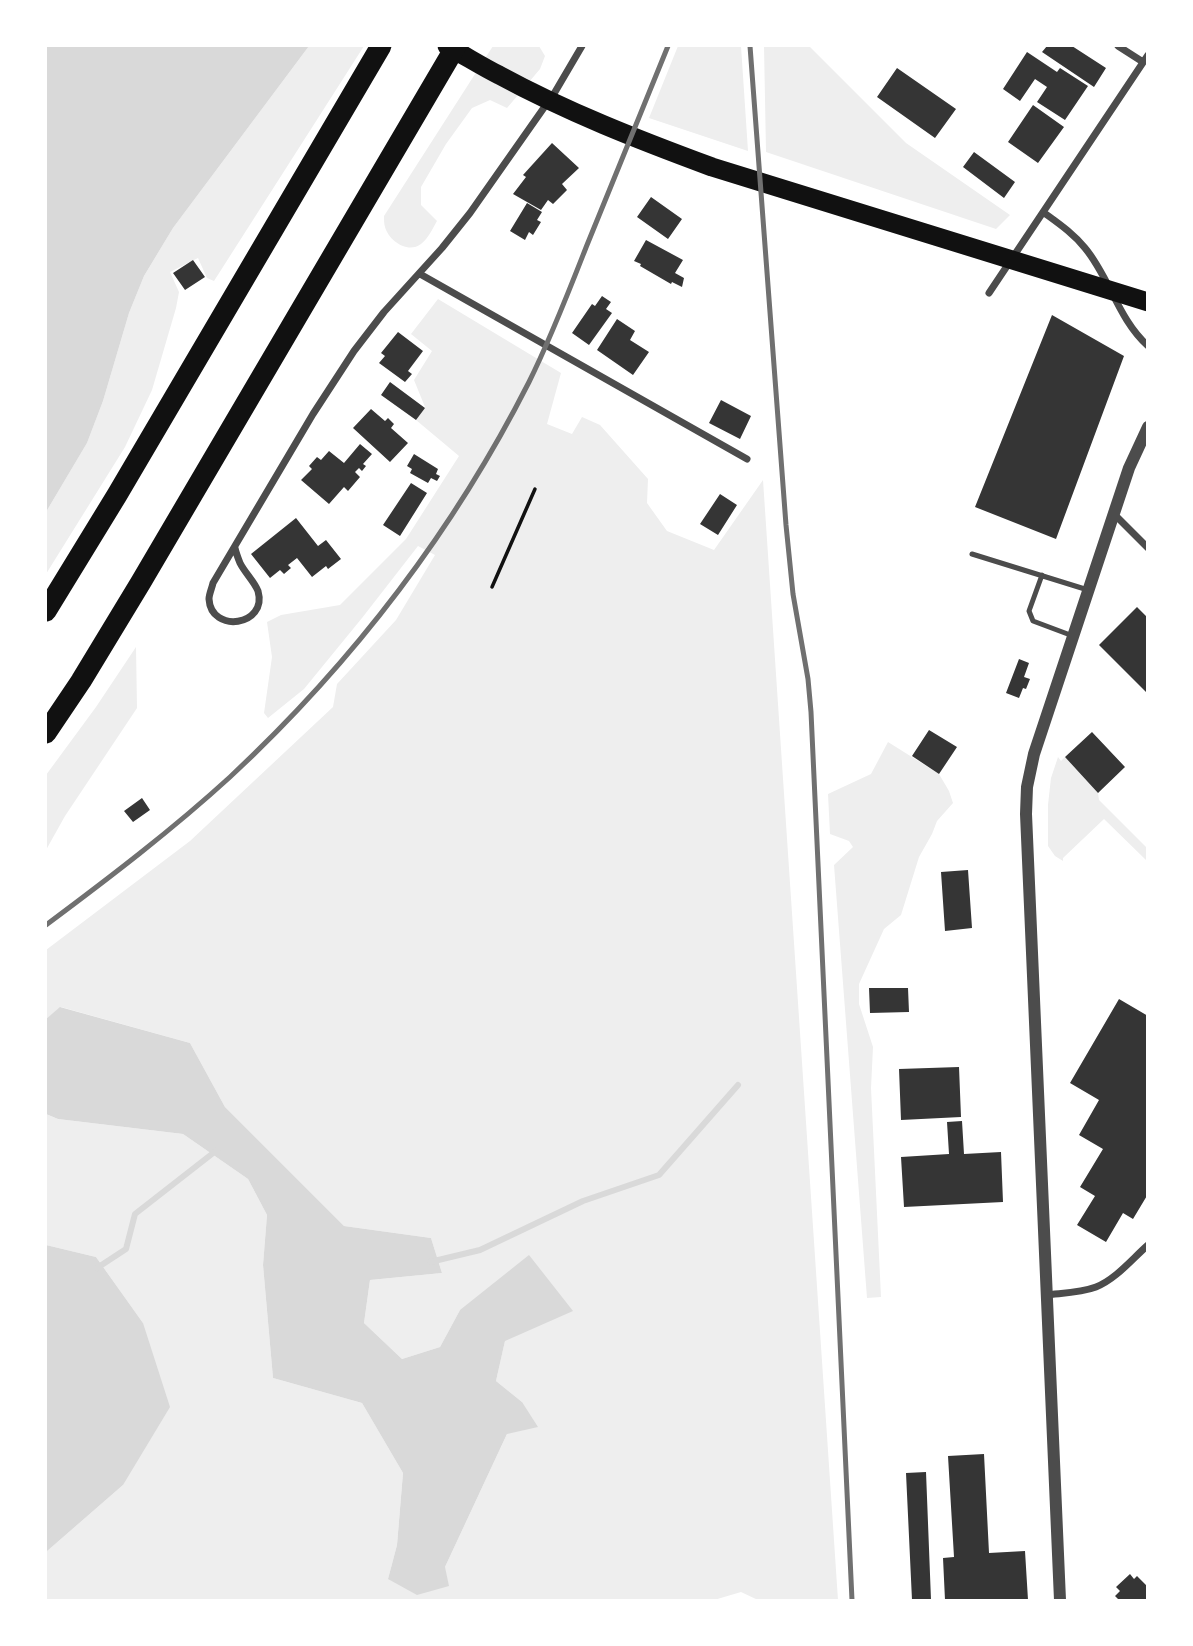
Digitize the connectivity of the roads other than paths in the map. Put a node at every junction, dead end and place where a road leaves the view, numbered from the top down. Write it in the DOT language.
graph roads {
  1 [pos="382,46"];
  2 [pos="447,46"];
  3 [pos="456,46"];
  4 [pos="582,46"];
  5 [pos="1118,46"];
  6 [pos="1145,59"];
  7 [pos="1043,212"];
  8 [pos="420,274"];
  9 [pos="989,293"];
  10 [pos="1147,302"];
  11 [pos="1147,346"];
  12 [pos="1147,427"];
  13 [pos="747,459"];
  14 [pos="1114,513"];
  15 [pos="234,548"];
  16 [pos="1147,548"];
  17 [pos="972,554"];
  18 [pos="1042,575"];
  19 [pos="1088,590"];
  20 [pos="46,611"];
  21 [pos="1073,636"];
  22 [pos="46,733"];
  23 [pos="1147,1245"];
  24 [pos="1046,1295"];
  25 [pos="1060,1601"];
  1 -- 20 [label="highway"];
  2 -- 10 [label="highway"];
  3 -- 22 [label="highway"];
  4 -- 8 [label="street"];
  5 -- 6 [label="street"];
  6 -- 7 [label="street"];
  7 -- 9 [label="street"];
  7 -- 11 [label="street"];
  8 -- 13 [label="street"];
  8 -- 15 [label="street"];
  12 -- 14 [label="street"];
  14 -- 16 [label="street"];
  14 -- 19 [label="street"];
  15 -- 15 [label="street"];
  17 -- 18 [label="lane"];
  18 -- 19 [label="lane"];
  18 -- 21 [label="lane"];
  19 -- 21 [label="street"];
  21 -- 24 [label="street"];
  23 -- 24 [label="street"];
  24 -- 25 [label="street"];
}
